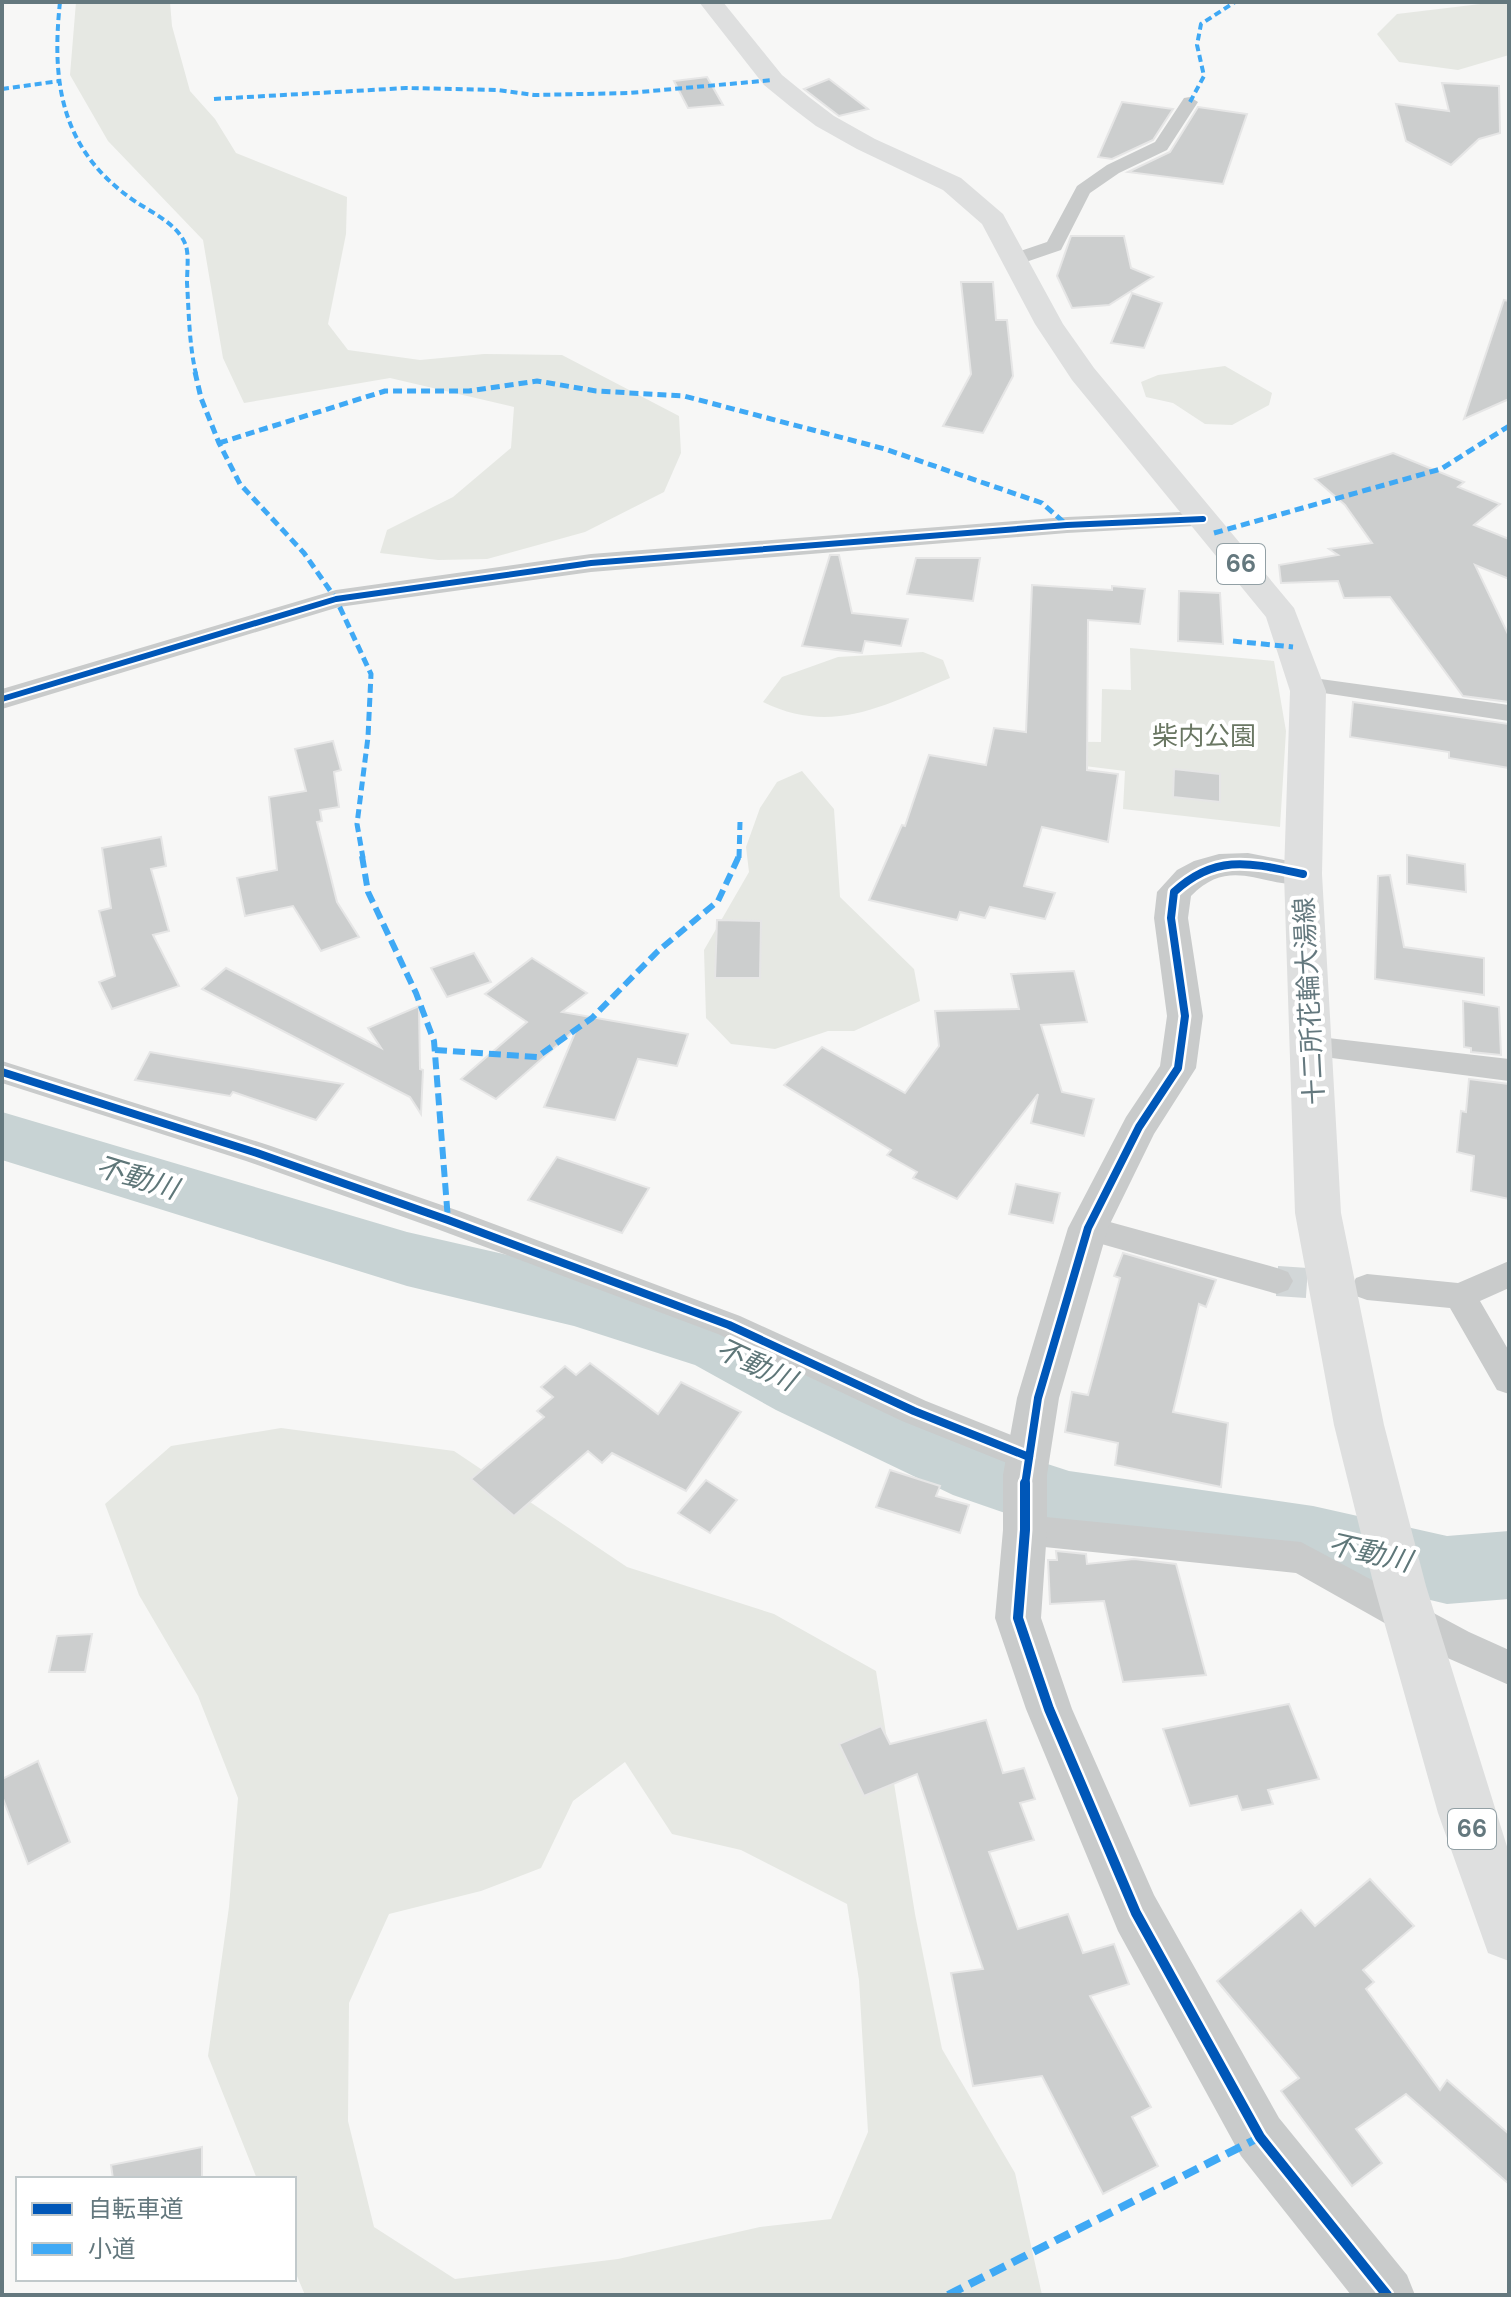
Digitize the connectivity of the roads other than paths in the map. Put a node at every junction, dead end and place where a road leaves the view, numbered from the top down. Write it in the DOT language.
graph roads {
  1 [pos="711,2"];
  2 [pos="1190,102"];
  3 [pos="1016,259"];
  4 [pos="1203,519"];
  5 [pos="1306,684"];
  6 [pos="2,699"];
  7 [pos="1509,713"];
  8 [pos="1303,874"];
  9 [pos="1311,1047"];
  10 [pos="1509,1070"];
  11 [pos="2,1072"];
  12 [pos="1088,1228"];
  13 [pos="1509,1274"];
  14 [pos="1277,1281"];
  15 [pos="1367,1287"];
  16 [pos="1460,1296"];
  17 [pos="1509,1380"];
  18 [pos="1026,1493"];
  19 [pos="1509,1668"];
  20 [pos="1509,1932"];
  21 [pos="1387,2295"];
  1 -- 3 [label="main road, 十二所花輪大湯線 / 66"];
  2 -- 3 [label="street"];
  3 -- 4 [label="main road, 十二所花輪大湯線 / 66"];
  4 -- 5 [label="main road, 十二所花輪大湯線 / 66"];
  4 -- 6 [label="street"];
  5 -- 7 [label="street"];
  5 -- 8 [label="main road, 十二所花輪大湯線 / 66"];
  8 -- 9 [label="main road, 十二所花輪大湯線 / 66"];
  8 -- 12 [label="street"];
  9 -- 10 [label="street"];
  9 -- 20 [label="main road, 十二所花輪大湯線 / 66"];
  11 -- 18 [label="street"];
  12 -- 14 [label="street"];
  12 -- 18 [label="street"];
  13 -- 16 [label="street"];
  15 -- 16 [label="street"];
  16 -- 17 [label="street"];
  18 -- 19 [label="street"];
  18 -- 21 [label="street"];
}
